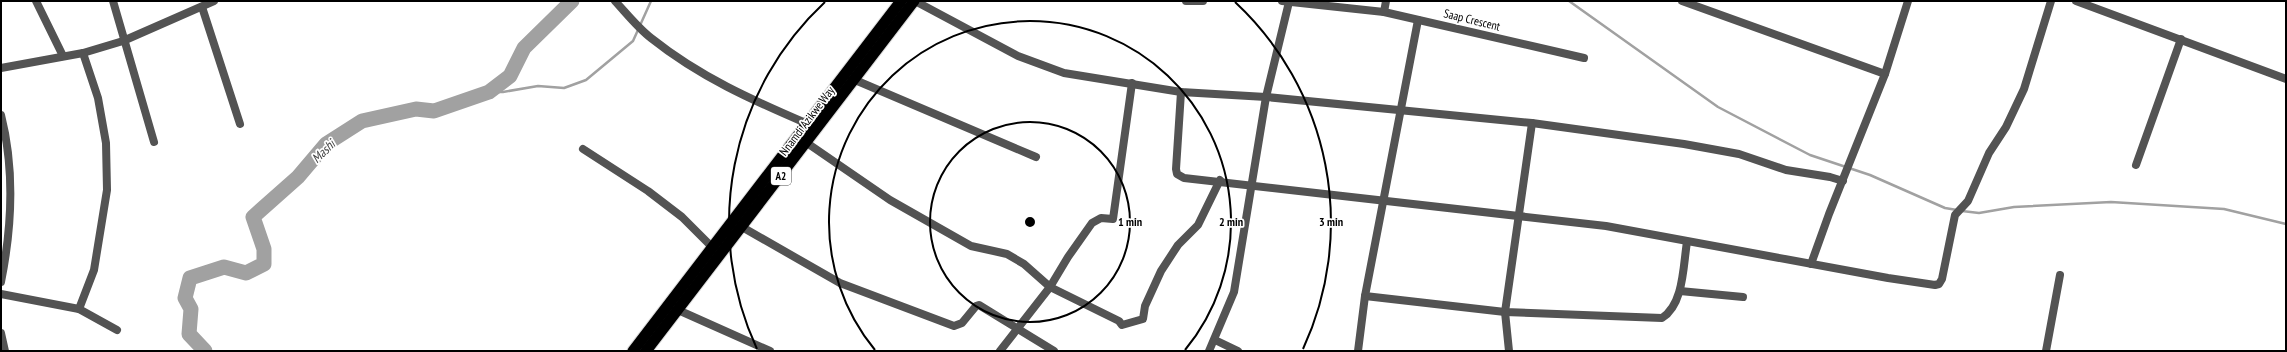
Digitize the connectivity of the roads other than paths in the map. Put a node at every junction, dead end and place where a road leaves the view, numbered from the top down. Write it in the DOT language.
graph roads {
  1 [pos="36,1"];
  2 [pos="113,1"];
  3 [pos="214,1"];
  4 [pos="615,1"];
  5 [pos="915,1"];
  6 [pos="1186,1"];
  7 [pos="1202,1"];
  8 [pos="1286,1"];
  9 [pos="1386,1"];
  10 [pos="1682,1"];
  11 [pos="1908,1"];
  12 [pos="2051,1"];
  13 [pos="2076,1"];
  14 [pos="899,2"];
  15 [pos="202,6"];
  16 [pos="1384,12"];
  17 [pos="1418,20"];
  18 [pos="2181,39"];
  19 [pos="123,41"];
  20 [pos="83,53"];
  21 [pos="63,56"];
  22 [pos="1584,58"];
  23 [pos="1,68"];
  24 [pos="1885,74"];
  25 [pos="2286,79"];
  26 [pos="855,80"];
  27 [pos="1132,83"];
  28 [pos="1181,92"];
  29 [pos="1266,97"];
  30 [pos="1399,111"];
  31 [pos="1,115"];
  32 [pos="1532,123"];
  33 [pos="240,124"];
  34 [pos="808,124"];
  35 [pos="4,140"];
  36 [pos="154,142"];
  37 [pos="807,143"];
  38 [pos="583,150"];
  39 [pos="1036,157"];
  40 [pos="2136,165"];
  41 [pos="1844,179"];
  42 [pos="1220,180"];
  43 [pos="1251,186"];
  44 [pos="1383,202"];
  45 [pos="1518,216"];
  46 [pos="742,227"];
  47 [pos="1687,242"];
  48 [pos="713,248"];
  49 [pos="1812,264"];
  50 [pos="2060,275"];
  51 [pos="1,282"];
  52 [pos="1050,287"];
  53 [pos="1680,291"];
  54 [pos="1,294"];
  55 [pos="1366,296"];
  56 [pos="1743,297"];
  57 [pos="79,309"];
  58 [pos="678,310"];
  59 [pos="1505,312"];
  60 [pos="1017,329"];
  61 [pos="117,330"];
  62 [pos="1,333"];
  63 [pos="1215,340"];
  64 [pos="5,351"];
  65 [pos="633,351"];
  66 [pos="646,351"];
  67 [pos="770,351"];
  68 [pos="1000,351"];
  69 [pos="1054,351"];
  70 [pos="1209,351"];
  71 [pos="1238,351"];
  72 [pos="1358,351"];
  73 [pos="1509,351"];
  74 [pos="2046,351"];
  1 -- 21 [label="street"];
  2 -- 19 [label="street"];
  3 -- 15 [label="street"];
  4 -- 34 [label="street"];
  5 -- 26 [label="highway, Nnamdi Azikwe Way / A2"];
  5 -- 27 [label="street"];
  6 -- 7 [label="street"];
  8 -- 16 [label="street, Saap Crescent"];
  8 -- 29 [label="street"];
  9 -- 16 [label="street"];
  10 -- 24 [label="street"];
  11 -- 24 [label="street"];
  12 -- 49 [label="street"];
  13 -- 18 [label="street"];
  14 -- 34 [label="highway, Nnamdi Azikwe Way / A2"];
  15 -- 19 [label="street"];
  15 -- 33 [label="street"];
  16 -- 17 [label="street, Saap Crescent"];
  17 -- 22 [label="street, Saap Crescent"];
  17 -- 30 [label="street"];
  18 -- 25 [label="street"];
  18 -- 40 [label="street"];
  19 -- 20 [label="street"];
  19 -- 36 [label="street"];
  20 -- 21 [label="street"];
  20 -- 57 [label="street"];
  21 -- 23 [label="street"];
  24 -- 41 [label="street"];
  26 -- 37 [label="highway, Nnamdi Azikwe Way / A2"];
  26 -- 39 [label="street"];
  27 -- 28 [label="street"];
  27 -- 52 [label="street"];
  28 -- 29 [label="street"];
  28 -- 42 [label="street"];
  29 -- 30 [label="street"];
  29 -- 43 [label="street"];
  30 -- 32 [label="street"];
  30 -- 44 [label="street"];
  31 -- 35 [label="street"];
  32 -- 41 [label="street"];
  32 -- 45 [label="street"];
  34 -- 48 [label="highway, Nnamdi Azikwe Way / A2"];
  35 -- 51 [label="street"];
  37 -- 46 [label="highway, Nnamdi Azikwe Way / A2"];
  37 -- 52 [label="street"];
  38 -- 48 [label="street"];
  41 -- 49 [label="street"];
  42 -- 43 [label="street"];
  42 -- 52 [label="street"];
  43 -- 44 [label="street"];
  43 -- 63 [label="street"];
  44 -- 45 [label="street"];
  44 -- 55 [label="street"];
  45 -- 47 [label="street"];
  45 -- 59 [label="street"];
  46 -- 58 [label="highway, Nnamdi Azikwe Way / A2"];
  46 -- 60 [label="street"];
  47 -- 49 [label="street"];
  47 -- 53 [label="street"];
  48 -- 65 [label="highway, Nnamdi Azikwe Way / A2"];
  50 -- 74 [label="street"];
  52 -- 60 [label="street"];
  53 -- 56 [label="street"];
  53 -- 59 [label="street"];
  54 -- 57 [label="street"];
  55 -- 59 [label="street"];
  55 -- 72 [label="street"];
  57 -- 61 [label="street"];
  58 -- 66 [label="highway, Nnamdi Azikwe Way / A2"];
  58 -- 67 [label="street"];
  59 -- 73 [label="street"];
  60 -- 68 [label="street"];
  60 -- 69 [label="street"];
  62 -- 64 [label="street"];
  63 -- 70 [label="street"];
  63 -- 71 [label="street"];
}
